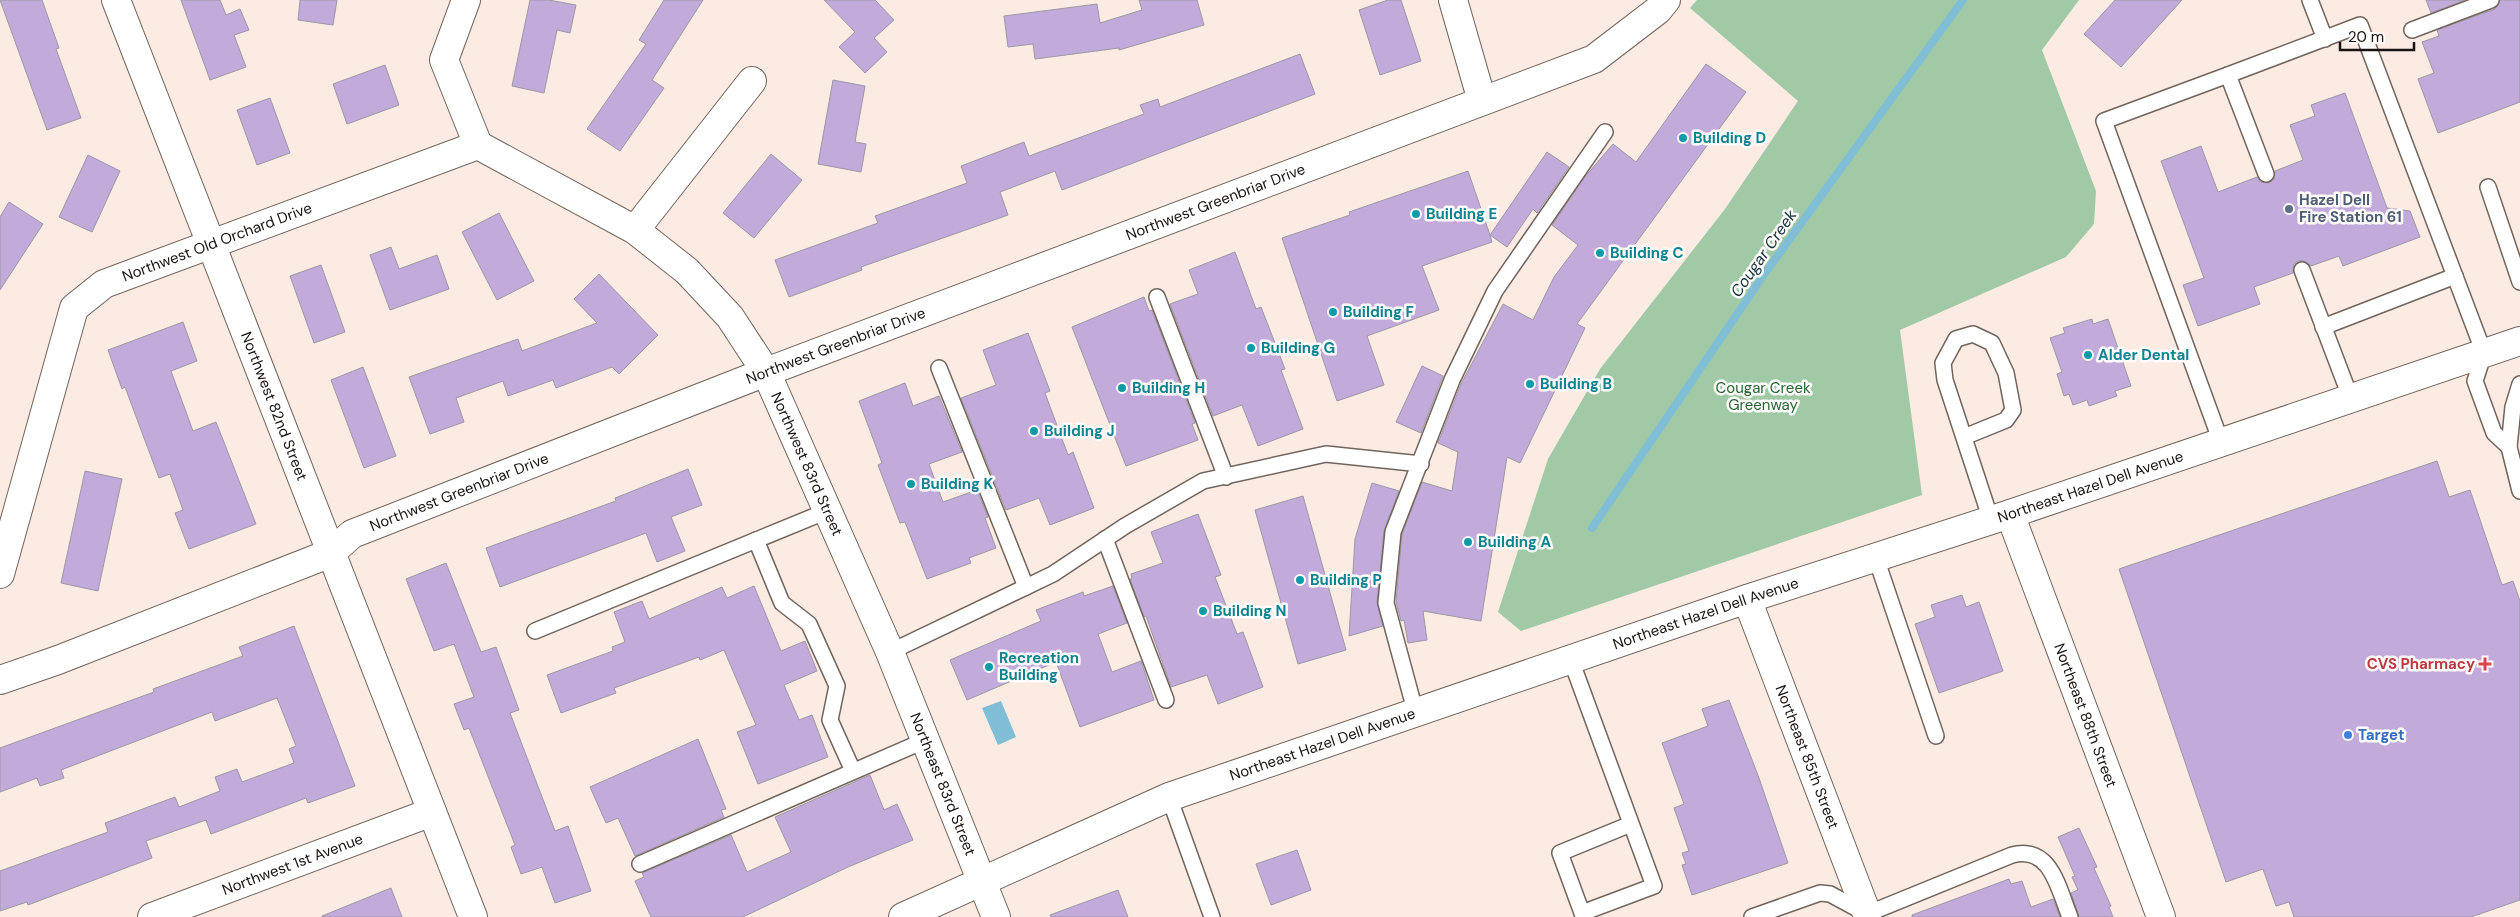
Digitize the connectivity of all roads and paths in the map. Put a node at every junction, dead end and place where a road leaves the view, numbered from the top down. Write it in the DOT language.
graph roads {
  1 [pos="116,0"];
  2 [pos="466,0"];
  3 [pos="1453,0"];
  4 [pos="1666,0"];
  5 [pos="2310,0"];
  6 [pos="2491,0"];
  7 [pos="2412,30"];
  8 [pos="2325,38"];
  9 [pos="2228,75"];
  10 [pos="752,81"];
  11 [pos="1482,101"];
  12 [pos="1605,132"];
  13 [pos="478,145"];
  14 [pos="2266,174"];
  15 [pos="2488,187"];
  16 [pos="635,230"];
  17 [pos="211,245"];
  18 [pos="2302,270"];
  19 [pos="2455,276"];
  20 [pos="2520,282"];
  21 [pos="1158,297"];
  22 [pos="2324,327"];
  23 [pos="2520,341"];
  24 [pos="2484,353"];
  25 [pos="939,368"];
  26 [pos="766,372"];
  27 [pos="2520,384"];
  28 [pos="2351,399"];
  29 [pos="1964,438"];
  30 [pos="2222,442"];
  31 [pos="2508,448"];
  32 [pos="1421,464"];
  33 [pos="1226,477"];
  34 [pos="2520,491"];
  35 [pos="827,510"];
  36 [pos="2001,517"];
  37 [pos="756,540"];
  38 [pos="1105,540"];
  39 [pos="331,553"];
  40 [pos="1876,558"];
  41 [pos="0,574"];
  42 [pos="1026,587"];
  43 [pos="1747,599"];
  44 [pos="535,631"];
  45 [pos="890,652"];
  46 [pos="1571,660"];
  47 [pos="0,680"];
  48 [pos="1166,700"];
  49 [pos="1416,714"];
  50 [pos="1936,736"];
  51 [pos="926,740"];
  52 [pos="853,771"];
  53 [pos="1169,797"];
  54 [pos="432,812"];
  55 [pos="1631,824"];
  56 [pos="640,864"];
  57 [pos="983,881"];
  58 [pos="1867,914"];
  59 [pos="152,917"];
  60 [pos="473,917"];
  61 [pos="903,917"];
  62 [pos="996,917"];
  63 [pos="1212,917"];
  64 [pos="1752,917"];
  65 [pos="2070,917"];
  66 [pos="2161,917"];
  1 -- 17 [label="street, Northwest 82nd Street"];
  2 -- 13 [label="street"];
  3 -- 11 [label="street"];
  4 -- 11 [label="street, Northwest Greenbriar Drive"];
  5 -- 8 [label="lane"];
  6 -- 7 [label="lane"];
  8 -- 9 [label="lane"];
  8 -- 19 [label="lane"];
  9 -- 14 [label="lane"];
  9 -- 30 [label="lane"];
  10 -- 16 [label="street"];
  11 -- 26 [label="street, Northwest Greenbriar Drive"];
  12 -- 32 [label="lane"];
  13 -- 16 [label="street, Northwest 83rd Street"];
  13 -- 17 [label="street, Northwest Old Orchard Drive"];
  15 -- 20 [label="lane"];
  16 -- 26 [label="street, Northwest 83rd Street"];
  17 -- 39 [label="street, Northwest 82nd Street"];
  17 -- 41 [label="street, Northwest Old Orchard Drive"];
  18 -- 22 [label="lane"];
  19 -- 22 [label="lane"];
  19 -- 24 [label="lane"];
  21 -- 33 [label="lane"];
  22 -- 28 [label="lane"];
  23 -- 24 [label="street, Northeast Hazel Dell Avenue"];
  24 -- 28 [label="street, Northeast Hazel Dell Avenue"];
  24 -- 31 [label="lane"];
  25 -- 42 [label="lane"];
  26 -- 35 [label="street, Northwest 83rd Street"];
  26 -- 39 [label="street, Northwest Greenbriar Drive"];
  27 -- 31 [label="lane"];
  28 -- 30 [label="street, Northeast Hazel Dell Avenue"];
  29 -- 29 [label="lane"];
  29 -- 36 [label="lane"];
  30 -- 36 [label="street, Northeast Hazel Dell Avenue"];
  31 -- 34 [label="lane"];
  32 -- 33 [label="lane"];
  32 -- 49 [label="lane"];
  33 -- 38 [label="lane"];
  35 -- 37 [label="lane"];
  35 -- 45 [label="street, Northwest 83rd Street"];
  36 -- 40 [label="street, Northeast Hazel Dell Avenue"];
  36 -- 66 [label="street, Northeast 88th Street"];
  37 -- 44 [label="lane"];
  37 -- 52 [label="lane"];
  38 -- 42 [label="lane"];
  38 -- 48 [label="lane"];
  39 -- 47 [label="street, Northwest Greenbriar Drive"];
  39 -- 54 [label="street, Northwest 82nd Street"];
  40 -- 43 [label="street, Northeast Hazel Dell Avenue"];
  40 -- 50 [label="lane"];
  42 -- 45 [label="lane"];
  43 -- 46 [label="street, Northeast Hazel Dell Avenue"];
  43 -- 58 [label="street, Northeast 85th Street"];
  45 -- 51 [label="street, Northeast 83rd Street"];
  46 -- 49 [label="street, Northeast Hazel Dell Avenue"];
  46 -- 55 [label="lane"];
  49 -- 53 [label="street, Northeast Hazel Dell Avenue"];
  51 -- 52 [label="lane"];
  51 -- 57 [label="street, Northeast 83rd Street"];
  52 -- 56 [label="lane"];
  53 -- 57 [label="street, Northeast Hazel Dell Avenue"];
  53 -- 63 [label="lane"];
  54 -- 59 [label="street, Northwest 1st Avenue"];
  54 -- 60 [label="street, Northwest 82nd Street"];
  55 -- 55 [label="lane"];
  57 -- 61 [label="street, Northeast Hazel Dell Avenue"];
  57 -- 62 [label="street, Northeast 83rd Street"];
  58 -- 64 [label="lane"];
  58 -- 65 [label="lane"];
}
